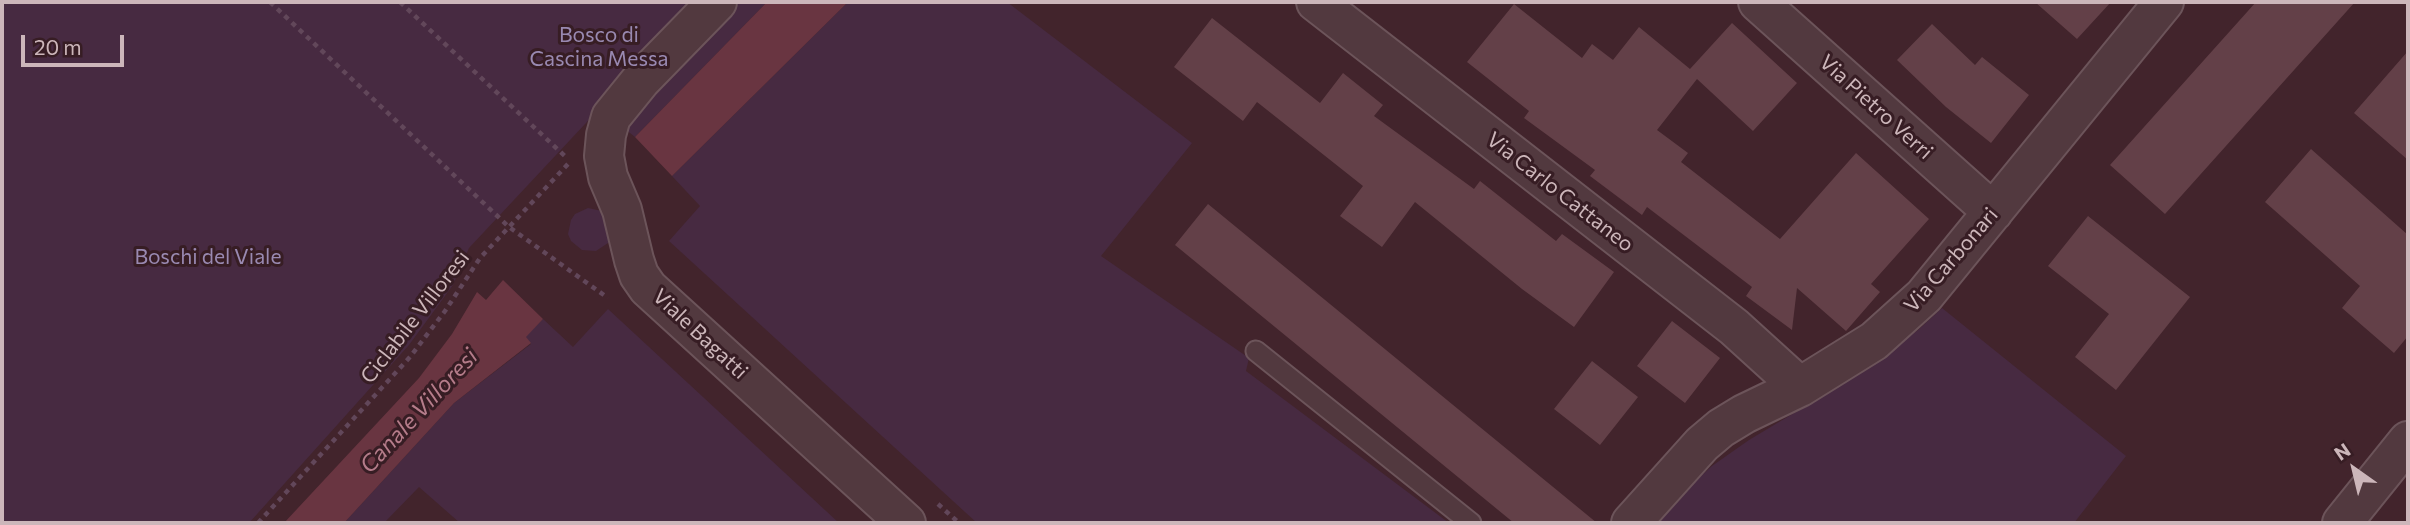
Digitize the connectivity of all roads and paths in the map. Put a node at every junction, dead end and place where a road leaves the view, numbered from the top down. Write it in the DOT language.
graph roads {
  1 [pos="270,2"];
  2 [pos="400,2"];
  3 [pos="717,2"];
  4 [pos="1316,2"];
  5 [pos="1758,2"];
  6 [pos="2164,2"];
  7 [pos="559,151"];
  8 [pos="570,161"];
  9 [pos="1993,212"];
  10 [pos="509,227"];
  11 [pos="614,302"];
  12 [pos="1256,351"];
  13 [pos="1800,387"];
  14 [pos="2408,441"];
  15 [pos="258,523"];
  16 [pos="906,523"];
  17 [pos="1471,523"];
  18 [pos="1631,523"];
  19 [pos="2343,523"];
  1 -- 10 [label="path"];
  2 -- 7 [label="path"];
  3 -- 16 [label="street, Viale Bagatti"];
  4 -- 13 [label="street, Via Carlo Cattaneo"];
  5 -- 9 [label="street, Via Pietro Verri"];
  6 -- 9 [label="street, Via Carbonari"];
  8 -- 10 [label="path, Ciclabile Villoresi"];
  9 -- 13 [label="street, Via Carbonari"];
  10 -- 11 [label="path"];
  10 -- 15 [label="path, Ciclabile Villoresi"];
  12 -- 17 [label="lane"];
  13 -- 18 [label="street, Via Carbonari"];
  14 -- 19 [label="street"];
}
